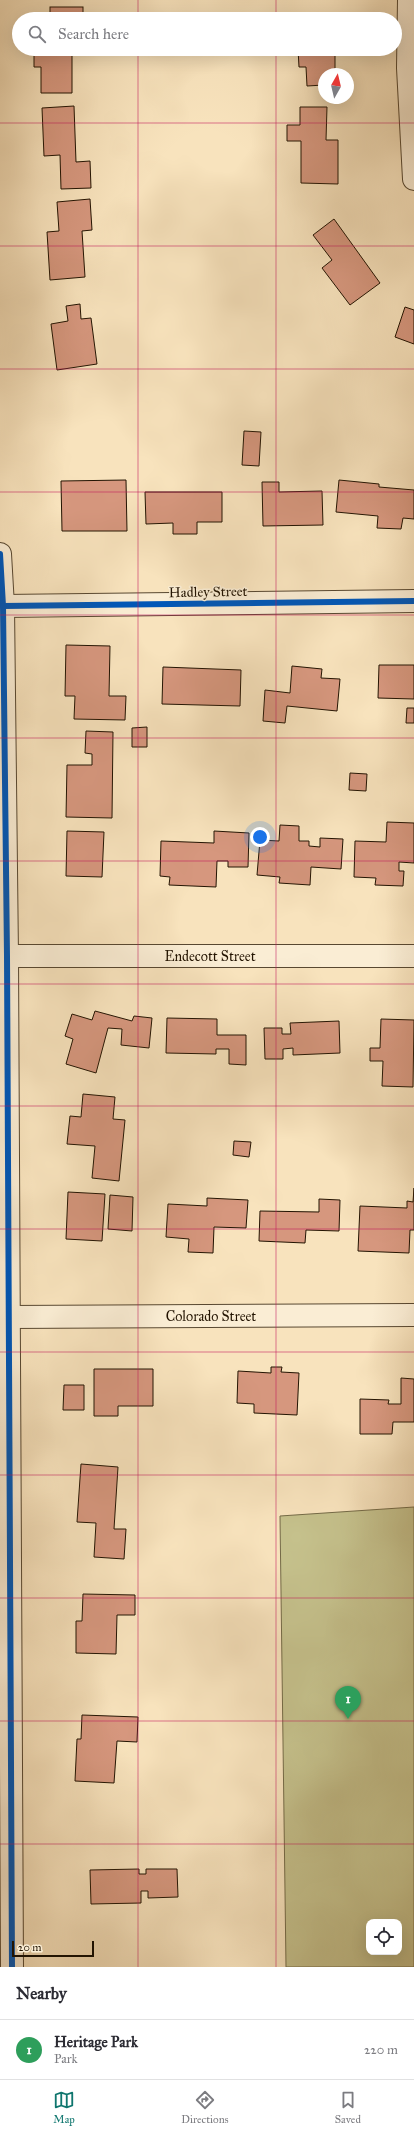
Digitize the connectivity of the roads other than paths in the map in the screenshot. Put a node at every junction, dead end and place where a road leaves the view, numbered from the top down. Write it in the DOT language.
graph roads {
  1 [pos="409,0"];
  2 [pos="414,179"];
  3 [pos="0,554"];
  4 [pos="414,601"];
  5 [pos="3,606"];
  6 [pos="7,956"];
  7 [pos="414,956"];
  8 [pos="414,1315"];
  9 [pos="8,1317"];
  10 [pos="12,1967"];
  1 -- 2 [label="street"];
  3 -- 5 [label="street"];
  4 -- 5 [label="street, Hadley Street"];
  5 -- 6 [label="street"];
  6 -- 7 [label="street, Endecott Street"];
  6 -- 9 [label="street"];
  8 -- 9 [label="street, Colorado Street"];
  9 -- 10 [label="street"];
}
